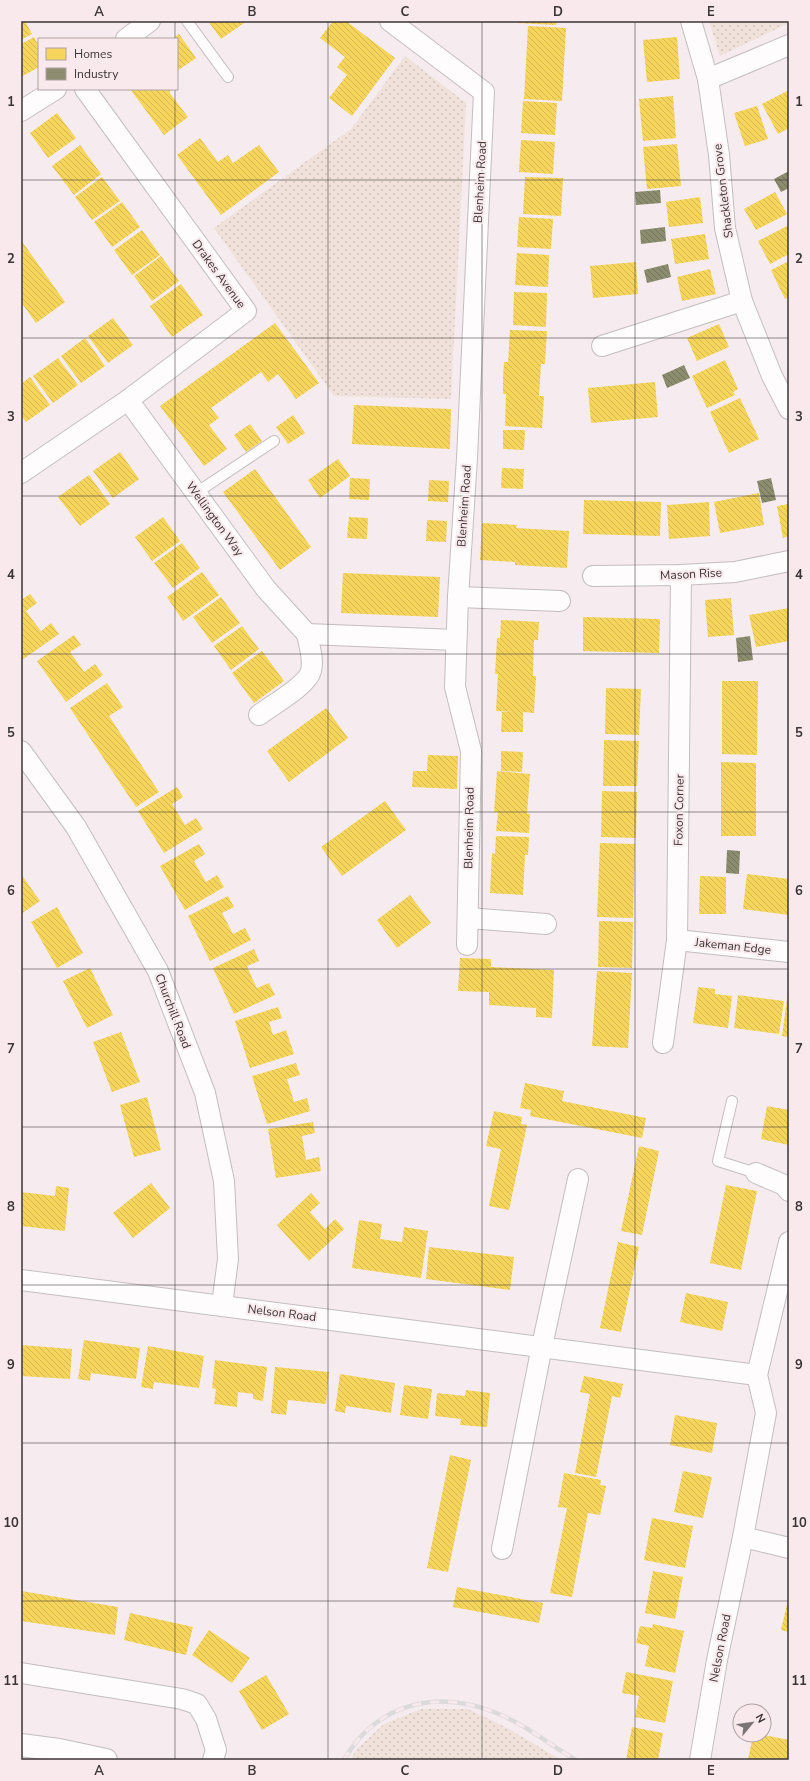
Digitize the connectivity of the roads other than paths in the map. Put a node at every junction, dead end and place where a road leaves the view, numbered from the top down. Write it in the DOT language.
graph roads {
  1 [pos="150,21"];
  2 [pos="187,21"];
  3 [pos="390,21"];
  4 [pos="691,21"];
  5 [pos="127,38"];
  6 [pos="789,45"];
  7 [pos="228,77"];
  8 [pos="708,79"];
  9 [pos="54,90"];
  10 [pos="86,90"];
  11 [pos="21,111"];
  12 [pos="742,301"];
  13 [pos="602,346"];
  14 [pos="128,400"];
  15 [pos="789,409"];
  16 [pos="274,441"];
  17 [pos="21,473"];
  18 [pos="196,493"];
  19 [pos="789,561"];
  20 [pos="681,575"];
  21 [pos="593,576"];
  22 [pos="458,598"];
  23 [pos="560,602"];
  24 [pos="307,634"];
  25 [pos="456,640"];
  26 [pos="260,715"];
  27 [pos="21,751"];
  28 [pos="468,918"];
  29 [pos="546,924"];
  30 [pos="677,940"];
  31 [pos="467,945"];
  32 [pos="789,952"];
  33 [pos="663,1043"];
  34 [pos="732,1100"];
  35 [pos="756,1172"];
  36 [pos="578,1179"];
  37 [pos="789,1191"];
  38 [pos="789,1242"];
  39 [pos="21,1280"];
  40 [pos="784,1280"];
  41 [pos="222,1305"];
  42 [pos="542,1346"];
  43 [pos="757,1375"];
  44 [pos="743,1537"];
  45 [pos="789,1548"];
  46 [pos="502,1549"];
  47 [pos="21,1673"];
  48 [pos="21,1745"];
  49 [pos="106,1760"];
  50 [pos="213,1760"];
  51 [pos="700,1760"];
  1 -- 5 [label="street"];
  2 -- 7 [label="lane"];
  3 -- 22 [label="street, Blenheim Road"];
  4 -- 8 [label="street, Shackleton Grove"];
  6 -- 8 [label="street"];
  8 -- 12 [label="street, Shackleton Grove"];
  9 -- 11 [label="street"];
  10 -- 14 [label="street, Drakes Avenue"];
  12 -- 13 [label="street"];
  12 -- 15 [label="street, Shackleton Grove"];
  14 -- 17 [label="street, Drakes Avenue"];
  14 -- 18 [label="street, Wellington Way"];
  16 -- 18 [label="lane"];
  18 -- 24 [label="street, Wellington Way"];
  19 -- 20 [label="street, Mason Rise"];
  20 -- 21 [label="street, Mason Rise"];
  20 -- 30 [label="street, Foxon Corner"];
  22 -- 23 [label="street"];
  22 -- 25 [label="street, Blenheim Road"];
  24 -- 25 [label="street"];
  24 -- 26 [label="street"];
  25 -- 28 [label="street, Blenheim Road"];
  27 -- 41 [label="street, Churchill Road"];
  28 -- 29 [label="street"];
  28 -- 31 [label="street, Blenheim Road"];
  30 -- 32 [label="street, Jakeman Edge"];
  30 -- 33 [label="street, Foxon Corner"];
  34 -- 35 [label="lane"];
  35 -- 37 [label="street"];
  36 -- 42 [label="street"];
  38 -- 40 [label="street, Nelson Road"];
  39 -- 41 [label="street, Nelson Road"];
  40 -- 43 [label="street, Nelson Road"];
  41 -- 42 [label="street, Nelson Road"];
  42 -- 43 [label="street, Nelson Road"];
  42 -- 46 [label="street"];
  43 -- 44 [label="street, Nelson Road"];
  44 -- 45 [label="street"];
  44 -- 51 [label="street, Nelson Road"];
  47 -- 50 [label="street"];
  48 -- 49 [label="street"];
}
